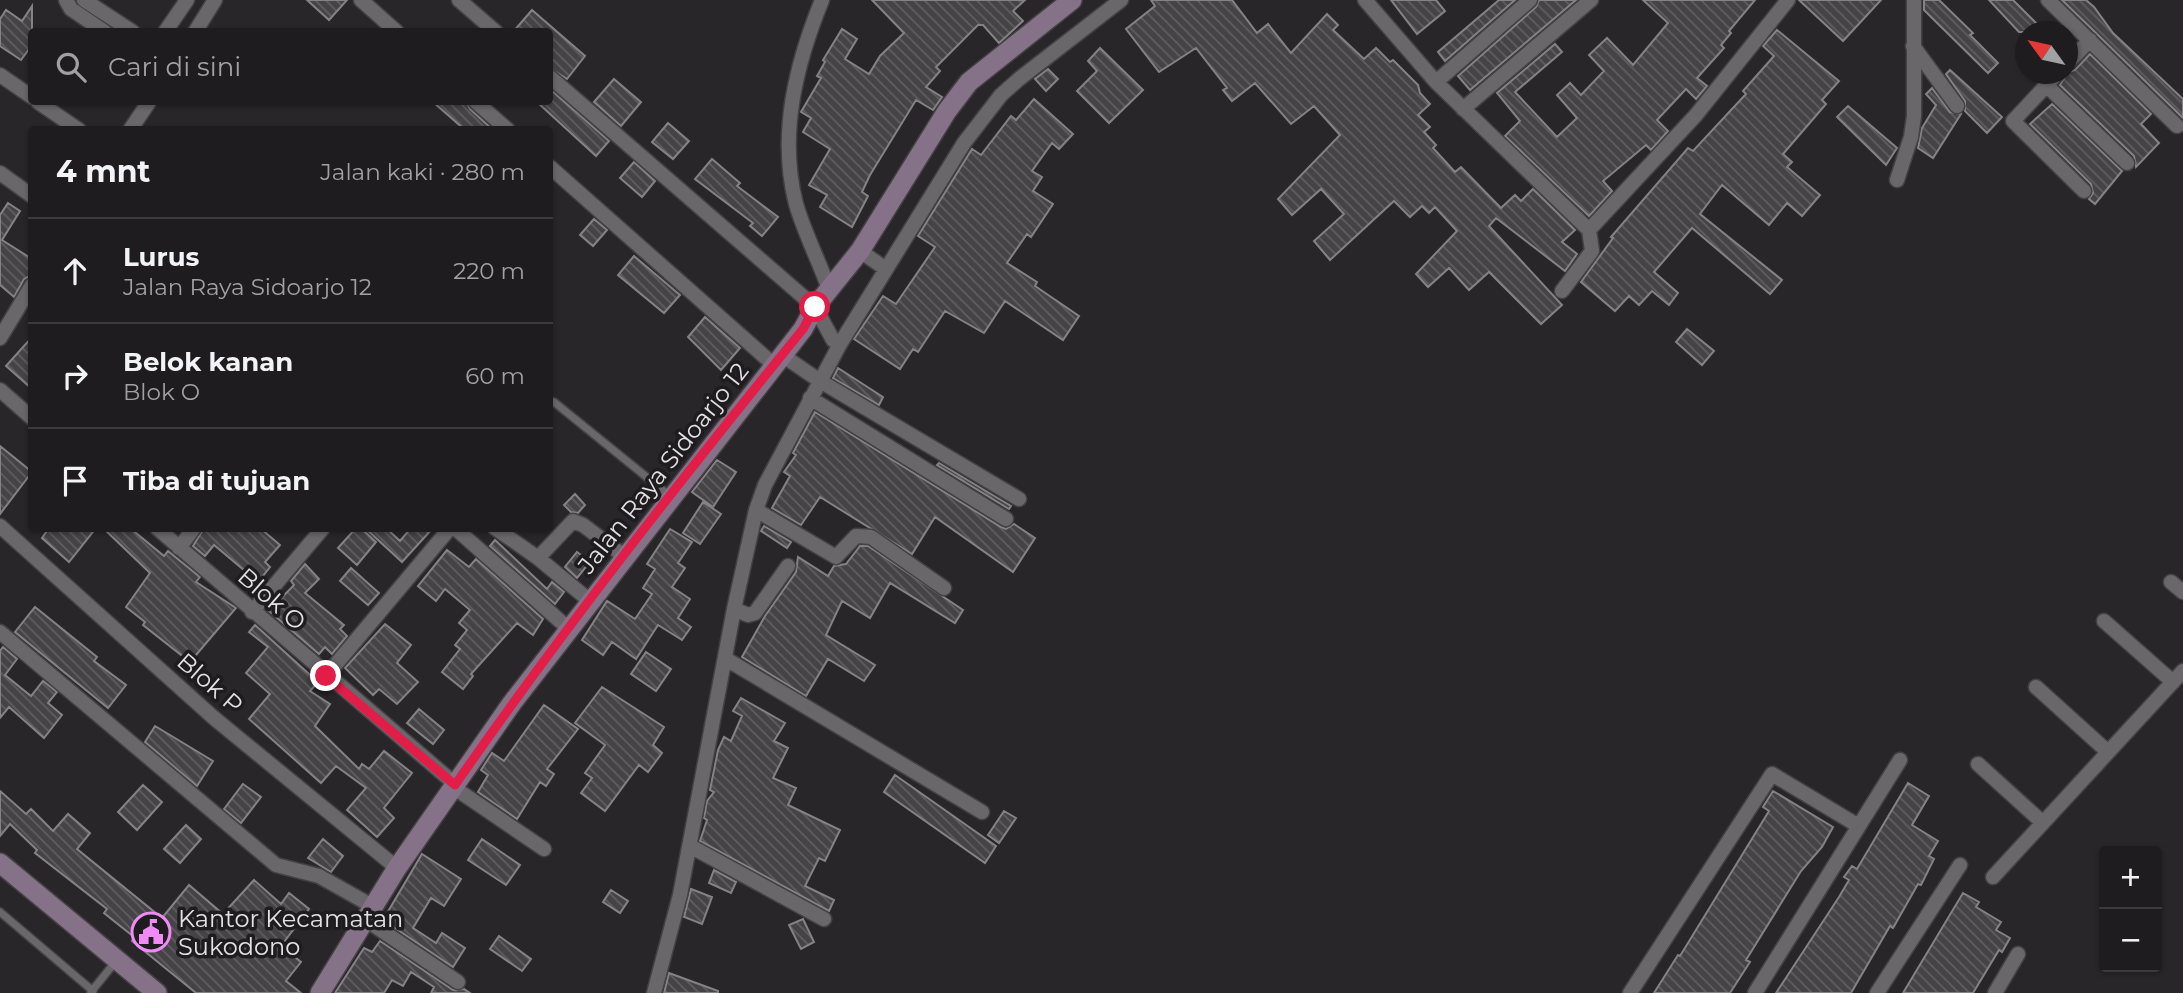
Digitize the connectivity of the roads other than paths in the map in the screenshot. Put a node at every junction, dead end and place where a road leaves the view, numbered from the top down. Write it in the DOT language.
graph roads {
  1 [pos="66,0"];
  2 [pos="84,0"];
  3 [pos="187,0"];
  4 [pos="215,0"];
  5 [pos="361,0"];
  6 [pos="459,0"];
  7 [pos="822,0"];
  8 [pos="1072,0"];
  9 [pos="1121,0"];
  10 [pos="1366,0"];
  11 [pos="1530,0"];
  12 [pos="1591,0"];
  13 [pos="1788,0"];
  14 [pos="1914,0"];
  15 [pos="2048,0"];
  16 [pos="99,28"];
  17 [pos="127,28"];
  18 [pos="168,28"];
  19 [pos="198,28"];
  20 [pos="392,28"];
  21 [pos="491,28"];
  22 [pos="2090,40"];
  23 [pos="1913,46"];
  24 [pos="2078,52"];
  25 [pos="0,75"];
  26 [pos="553,80"];
  27 [pos="1436,82"];
  28 [pos="2046,85"];
  29 [pos="28,94"];
  30 [pos="42,105"];
  31 [pos="147,105"];
  32 [pos="479,105"];
  33 [pos="1957,106"];
  34 [pos="1463,109"];
  35 [pos="2176,125"];
  36 [pos="73,126"];
  37 [pos="133,126"];
  38 [pos="503,126"];
  39 [pos="2127,163"];
  40 [pos="553,169"];
  41 [pos="0,173"];
  42 [pos="1897,180"];
  43 [pos="2084,191"];
  44 [pos="28,192"];
  45 [pos="1589,230"];
  46 [pos="864,254"];
  47 [pos="884,268"];
  48 [pos="829,289"];
  49 [pos="28,290"];
  50 [pos="1562,291"];
  51 [pos="818,311"];
  52 [pos="4,322"];
  53 [pos="0,338"];
  54 [pos="840,344"];
  55 [pos="796,367"];
  56 [pos="0,390"];
  57 [pos="810,398"];
  58 [pos="554,402"];
  59 [pos="28,414"];
  60 [pos="670,496"];
  61 [pos="1019,499"];
  62 [pos="756,510"];
  63 [pos="1006,519"];
  64 [pos="0,526"];
  65 [pos="161,532"];
  66 [pos="191,532"];
  67 [pos="320,532"];
  68 [pos="449,532"];
  69 [pos="457,532"];
  70 [pos="499,532"];
  71 [pos="179,548"];
  72 [pos="624,556"];
  73 [pos="538,558"];
  74 [pos="788,566"];
  75 [pos="944,588"];
  76 [pos="590,601"];
  77 [pos="734,609"];
  78 [pos="251,612"];
  79 [pos="2104,621"];
  80 [pos="569,629"];
  81 [pos="0,632"];
  82 [pos="726,659"];
  83 [pos="2183,671"];
  84 [pos="326,676"];
  85 [pos="2172,682"];
  86 [pos="2036,687"];
  87 [pos="2108,752"];
  88 [pos="1900,760"];
  89 [pos="1978,764"];
  90 [pos="454,786"];
  91 [pos="982,812"];
  92 [pos="2043,823"];
  93 [pos="1857,825"];
  94 [pos="690,846"];
  95 [pos="544,849"];
  96 [pos="0,863"];
  97 [pos="1960,865"];
  98 [pos="397,868"];
  99 [pos="1993,877"];
  100 [pos="0,912"];
  101 [pos="370,914"];
  102 [pos="824,919"];
  103 [pos="2018,954"];
  104 [pos="116,961"];
  105 [pos="458,982"];
  106 [pos="92,992"];
  107 [pos="157,993"];
  108 [pos="320,993"];
  109 [pos="654,993"];
  110 [pos="1630,993"];
  111 [pos="1755,993"];
  112 [pos="1877,993"];
  113 [pos="1995,993"];
  1 -- 16 [label="street"];
  2 -- 17 [label="street"];
  3 -- 18 [label="street"];
  4 -- 19 [label="street"];
  5 -- 20 [label="street"];
  6 -- 21 [label="street"];
  7 -- 48 [label="street"];
  8 -- 46 [label="main road, Jalan Raya Sidoarjo 12"];
  9 -- 47 [label="street"];
  10 -- 27 [label="street"];
  11 -- 27 [label="street"];
  12 -- 34 [label="street"];
  13 -- 45 [label="street"];
  14 -- 23 [label="street"];
  15 -- 22 [label="street"];
  22 -- 24 [label="street"];
  22 -- 35 [label="street"];
  23 -- 33 [label="street"];
  23 -- 42 [label="street"];
  25 -- 29 [label="street"];
  26 -- 51 [label="street"];
  27 -- 34 [label="street"];
  28 -- 39 [label="street"];
  28 -- 43 [label="street"];
  30 -- 36 [label="street"];
  31 -- 37 [label="street"];
  32 -- 38 [label="street"];
  34 -- 45 [label="street"];
  40 -- 55 [label="street"];
  41 -- 44 [label="street"];
  45 -- 50 [label="street"];
  46 -- 47 [label="street"];
  46 -- 48 [label="main road, Jalan Raya Sidoarjo 12"];
  47 -- 54 [label="street"];
  48 -- 51 [label="main road, Jalan Raya Sidoarjo 12"];
  49 -- 52 [label="street"];
  51 -- 54 [label="street"];
  51 -- 55 [label="main road, Jalan Raya Sidoarjo 12"];
  52 -- 53 [label="street"];
  54 -- 55 [label="street"];
  55 -- 57 [label="street"];
  55 -- 60 [label="main road, Jalan Raya Sidoarjo 12"];
  55 -- 61 [label="street"];
  56 -- 59 [label="street"];
  57 -- 62 [label="street"];
  57 -- 63 [label="street"];
  58 -- 60 [label="lane"];
  60 -- 72 [label="main road, Jalan Raya Sidoarjo 12"];
  62 -- 75 [label="street"];
  62 -- 77 [label="street"];
  64 -- 98 [label="street, Blok P"];
  65 -- 71 [label="street, Blok O"];
  66 -- 71 [label="street"];
  67 -- 78 [label="street"];
  68 -- 84 [label="street"];
  69 -- 80 [label="street"];
  70 -- 73 [label="street"];
  71 -- 78 [label="street, Blok O"];
  72 -- 73 [label="street"];
  72 -- 76 [label="main road, Jalan Raya Sidoarjo 12"];
  73 -- 76 [label="street"];
  74 -- 77 [label="street"];
  76 -- 80 [label="main road, Jalan Raya Sidoarjo 12"];
  77 -- 82 [label="street"];
  78 -- 84 [label="street, Blok O"];
  79 -- 85 [label="street"];
  80 -- 90 [label="main road, Jalan Raya Sidoarjo 12"];
  81 -- 101 [label="street"];
  82 -- 91 [label="street"];
  82 -- 94 [label="street"];
  83 -- 85 [label="street"];
  84 -- 90 [label="street, Blok O"];
  85 -- 87 [label="street"];
  86 -- 87 [label="street"];
  87 -- 92 [label="street"];
  88 -- 93 [label="street"];
  89 -- 92 [label="street"];
  90 -- 95 [label="street, Blok O"];
  90 -- 98 [label="main road, Jalan Raya Sidoarjo 12"];
  92 -- 99 [label="street"];
  93 -- 110 [label="street"];
  93 -- 111 [label="street"];
  94 -- 102 [label="street"];
  94 -- 109 [label="street"];
  96 -- 104 [label="main road"];
  97 -- 112 [label="street"];
  98 -- 101 [label="main road, Jalan Raya Sidoarjo 12"];
  100 -- 106 [label="lane"];
  101 -- 105 [label="street"];
  101 -- 108 [label="main road, Jalan Raya Sidoarjo 12"];
  103 -- 113 [label="street"];
  104 -- 106 [label="lane"];
  104 -- 107 [label="main road"];
}
